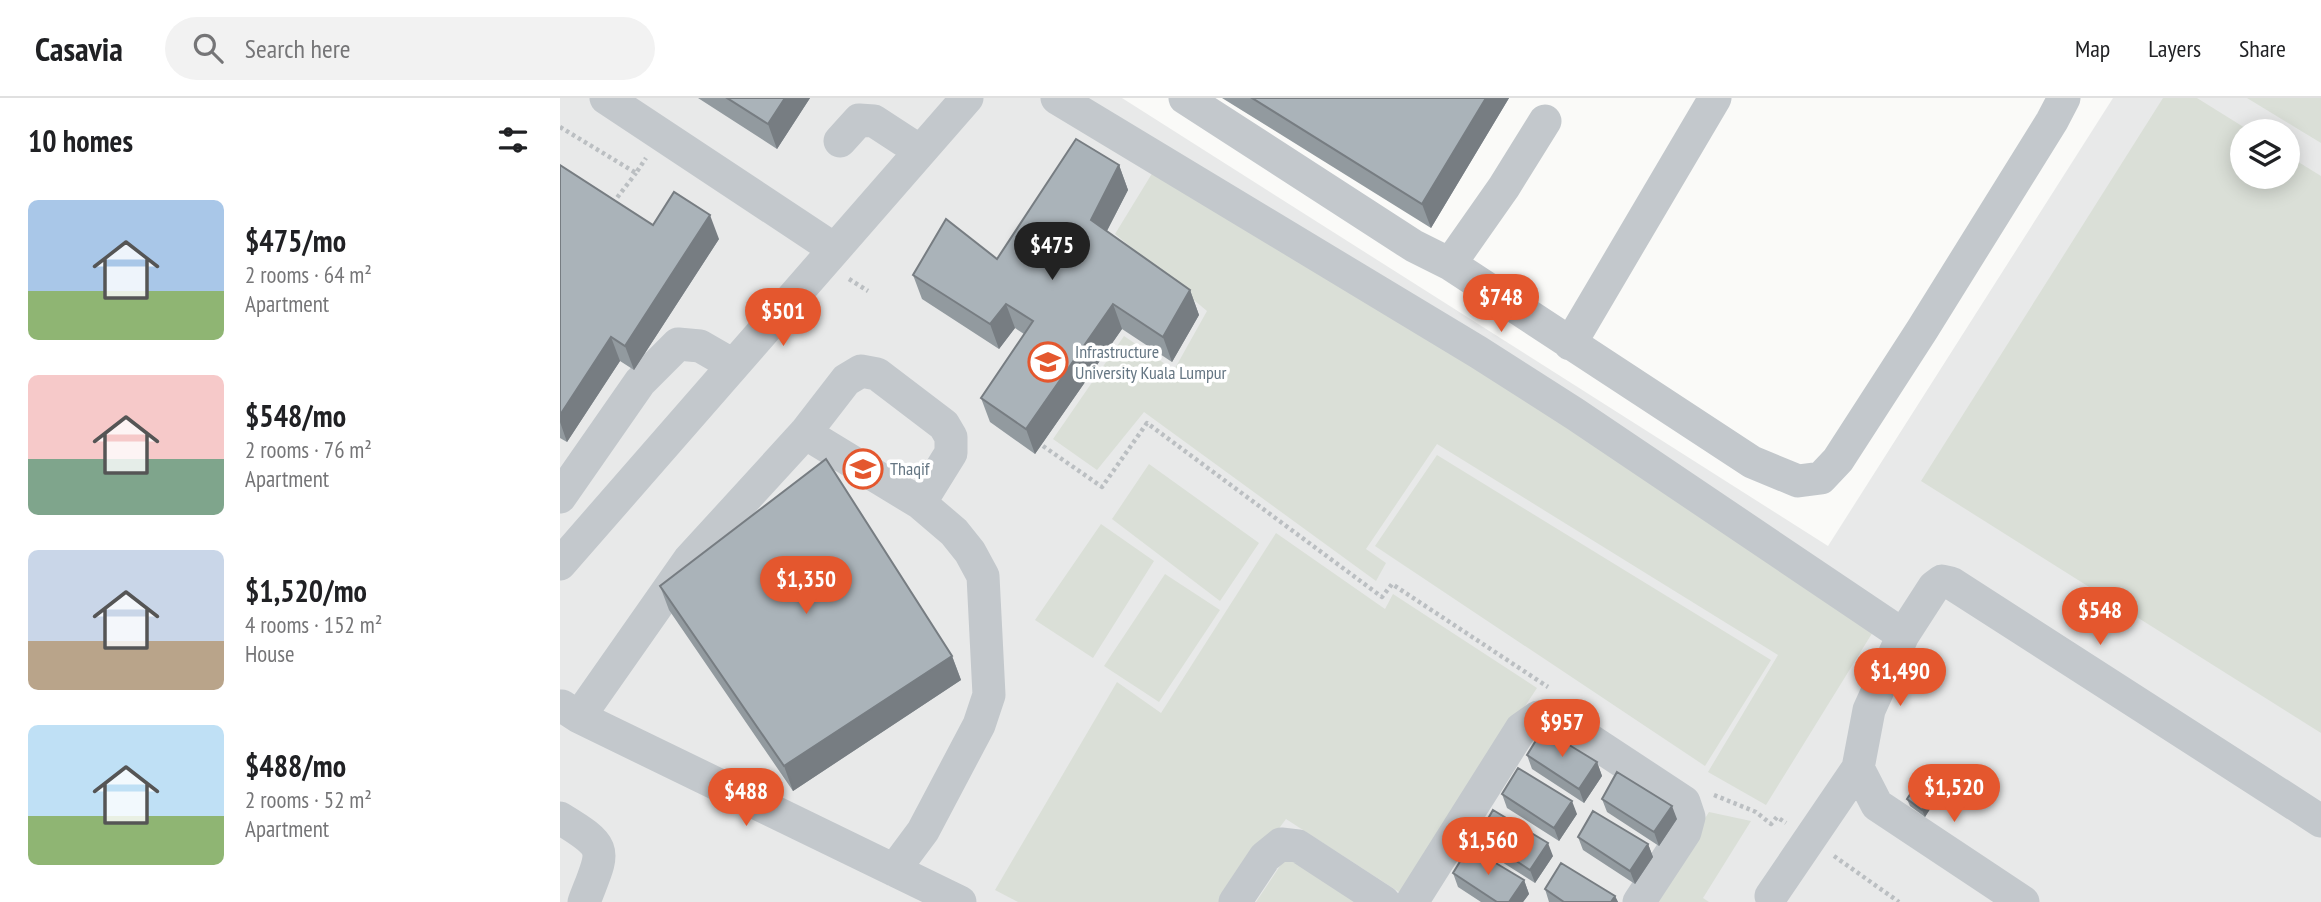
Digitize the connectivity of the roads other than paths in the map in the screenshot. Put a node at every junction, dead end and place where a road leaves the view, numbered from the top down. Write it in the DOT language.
graph roads {
  1 [pos="606,98"];
  2 [pos="967,98"];
  3 [pos="1058,98"];
  4 [pos="1185,98"];
  5 [pos="1715,98"];
  6 [pos="2064,98"];
  7 [pos="1545,121"];
  8 [pos="840,141"];
  9 [pos="920,151"];
  10 [pos="834,249"];
  11 [pos="1450,264"];
  12 [pos="1570,344"];
  13 [pos="733,365"];
  14 [pos="805,433"];
  15 [pos="562,492"];
  16 [pos="920,503"];
  17 [pos="560,564"];
  18 [pos="1903,635"];
  19 [pos="570,711"];
  20 [pos="1858,768"];
  21 [pos="560,818"];
  22 [pos="2321,821"];
  23 [pos="894,870"];
  24 [pos="1770,896"];
  25 [pos="2005,897"];
  26 [pos="584,902"];
  27 [pos="960,902"];
  28 [pos="1235,902"];
  29 [pos="1384,902"];
  30 [pos="1412,902"];
  31 [pos="1639,902"];
  1 -- 10 [label="street"];
  2 -- 9 [label="street"];
  3 -- 18 [label="street"];
  4 -- 11 [label="street"];
  5 -- 12 [label="street"];
  6 -- 12 [label="street"];
  7 -- 11 [label="street"];
  8 -- 9 [label="street"];
  9 -- 10 [label="street"];
  10 -- 13 [label="street"];
  11 -- 12 [label="street"];
  13 -- 15 [label="street"];
  13 -- 17 [label="street"];
  14 -- 16 [label="street"];
  14 -- 16 [label="street"];
  14 -- 19 [label="street"];
  16 -- 23 [label="street"];
  18 -- 20 [label="street"];
  18 -- 22 [label="street"];
  19 -- 23 [label="street"];
  20 -- 24 [label="street"];
  20 -- 25 [label="street"];
  21 -- 26 [label="street"];
  23 -- 27 [label="street"];
  28 -- 29 [label="street"];
  30 -- 31 [label="street"];
}
